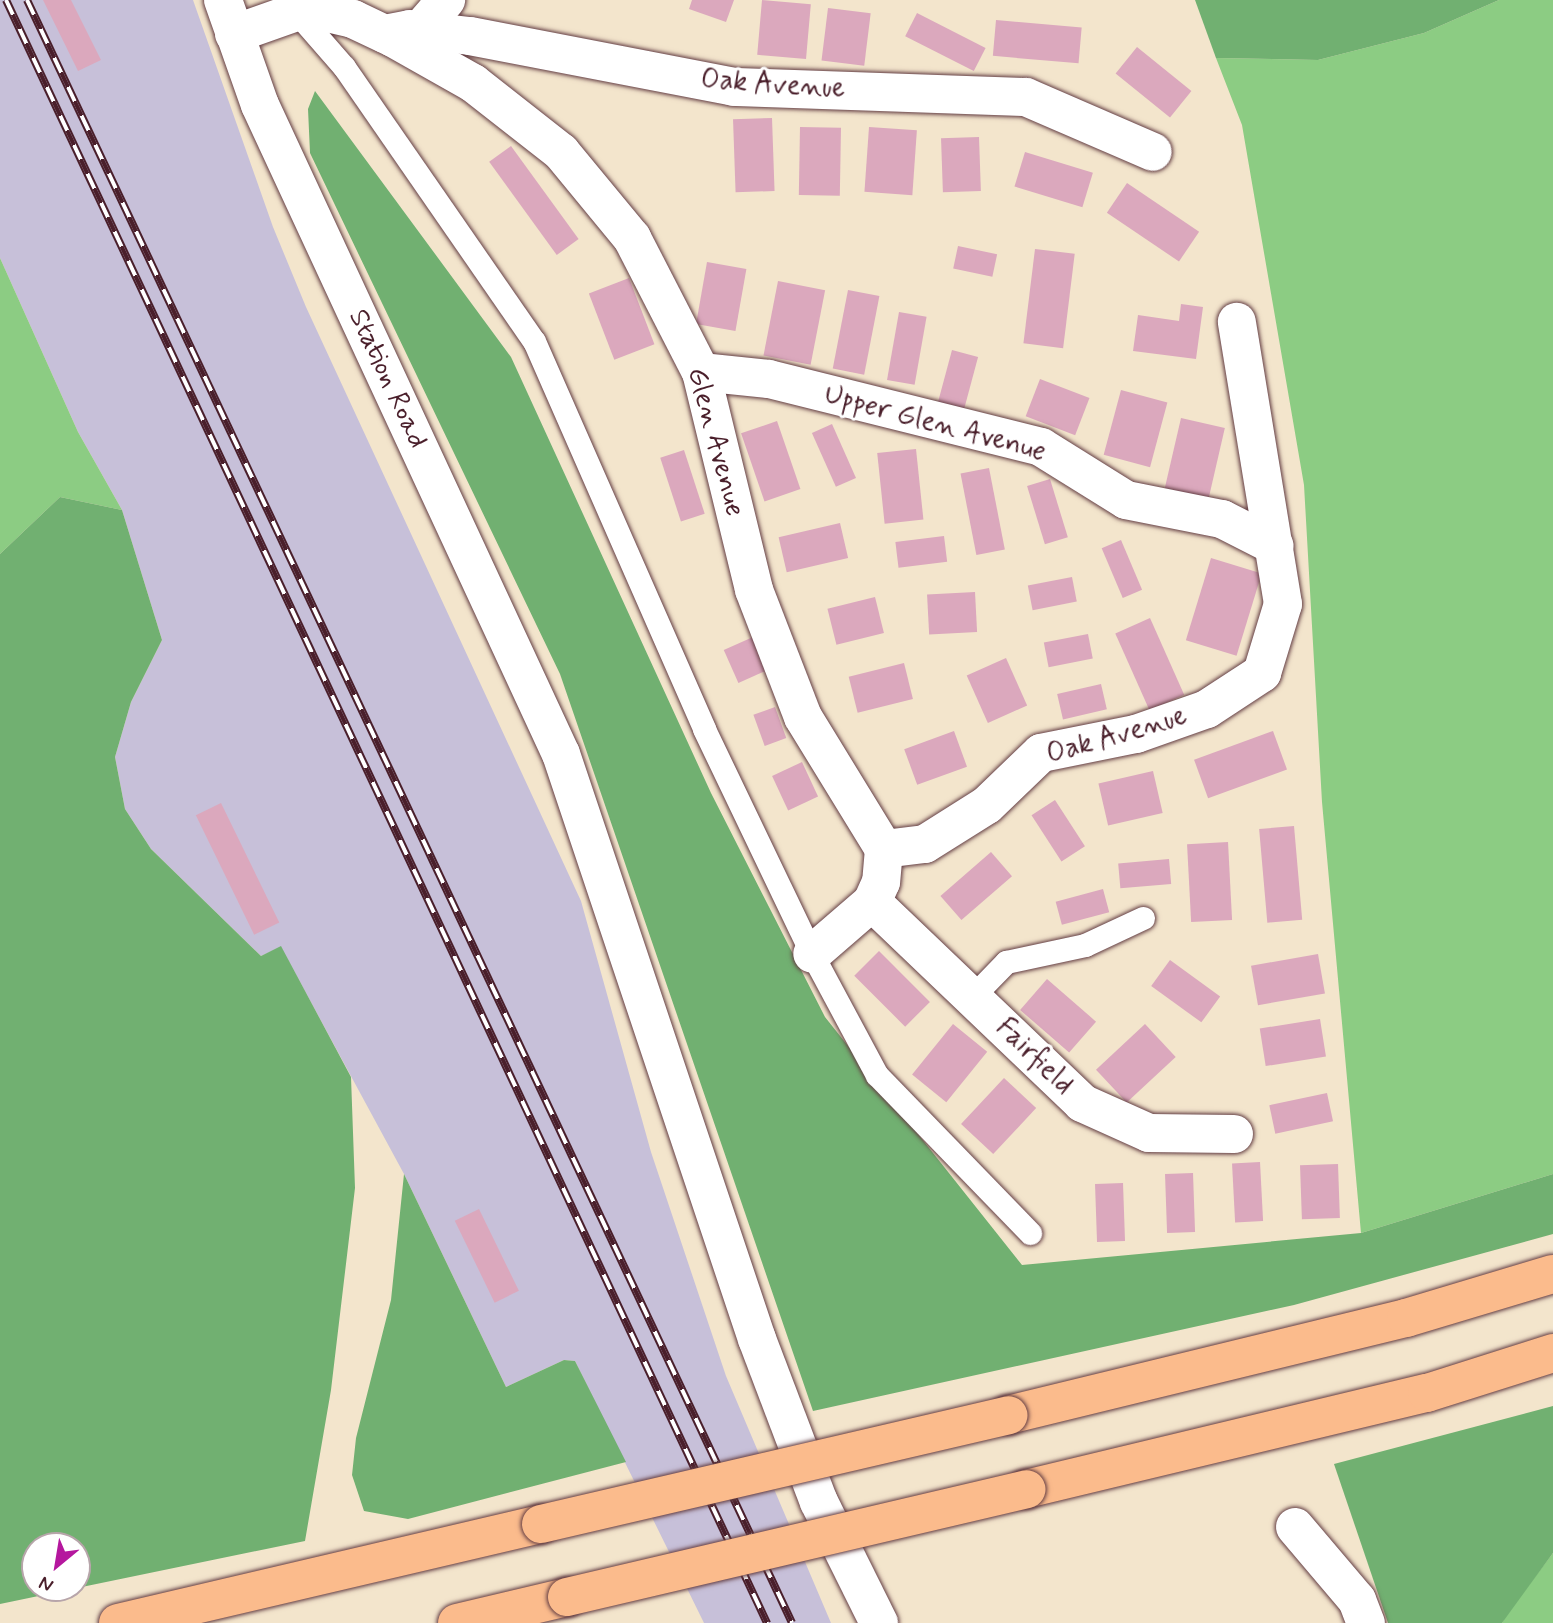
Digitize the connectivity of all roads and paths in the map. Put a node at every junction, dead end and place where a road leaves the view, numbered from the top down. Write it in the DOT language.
graph roads {
  1 [pos="446,0"];
  2 [pos="296,12"];
  3 [pos="228,17"];
  4 [pos="403,32"];
  5 [pos="1153,152"];
  6 [pos="1237,322"];
  7 [pos="701,372"];
  8 [pos="1275,546"];
  9 [pos="884,849"];
  10 [pos="872,902"];
  11 [pos="1143,918"];
  12 [pos="812,954"];
  13 [pos="972,997"];
  14 [pos="1234,1133"];
  15 [pos="1030,1233"];
  16 [pos="1553,1274"];
  17 [pos="1553,1353"];
  18 [pos="1295,1527"];
  19 [pos="118,1623"];
  20 [pos="457,1623"];
  21 [pos="879,1623"];
  22 [pos="1366,1623"];
  1 -- 4 [label="street"];
  2 -- 3 [label="street, Glen Avenue"];
  2 -- 4 [label="street, Glen Avenue"];
  2 -- 12 [label="lane"];
  3 -- 21 [label="street, Station Road"];
  4 -- 5 [label="street, Oak Avenue"];
  4 -- 7 [label="street, Glen Avenue"];
  6 -- 8 [label="street, Oak Avenue"];
  7 -- 8 [label="street, Upper Glen Avenue"];
  7 -- 9 [label="street, Glen Avenue"];
  8 -- 9 [label="street, Oak Avenue"];
  9 -- 10 [label="street"];
  10 -- 12 [label="street"];
  10 -- 13 [label="street, Fairfield"];
  11 -- 13 [label="lane"];
  12 -- 15 [label="lane"];
  13 -- 14 [label="street, Fairfield"];
  16 -- 19 [label="highway, bridge"];
  17 -- 20 [label="highway, bridge"];
  18 -- 22 [label="street"];
}
